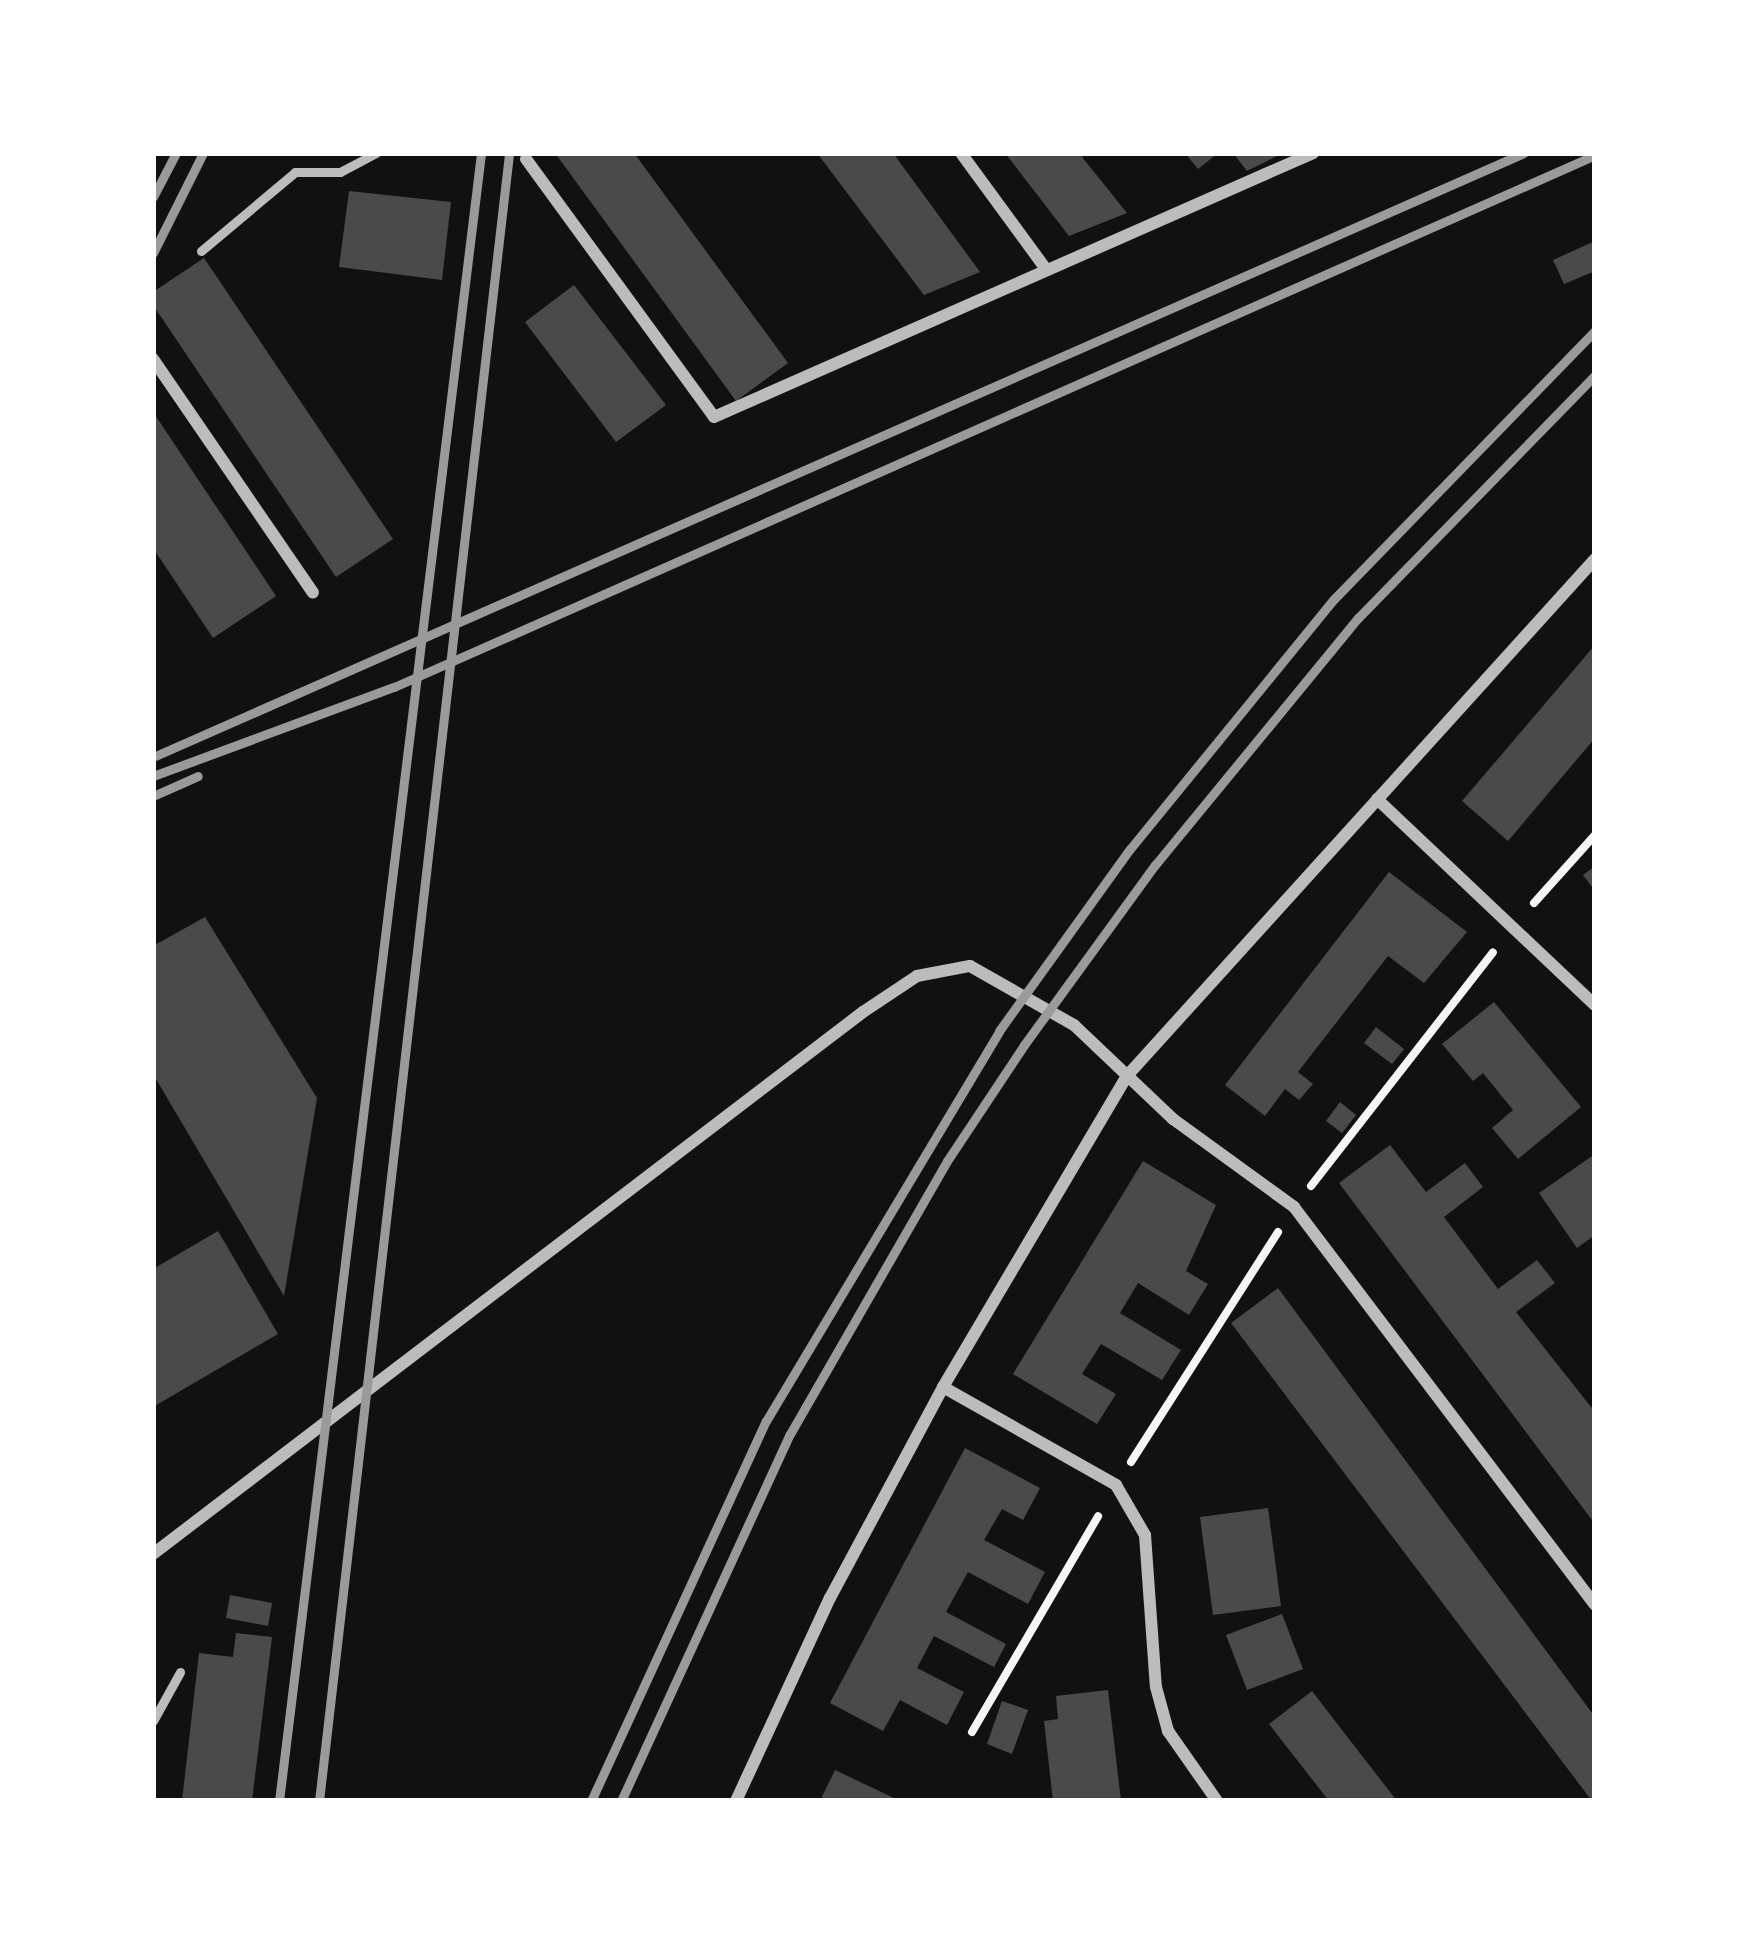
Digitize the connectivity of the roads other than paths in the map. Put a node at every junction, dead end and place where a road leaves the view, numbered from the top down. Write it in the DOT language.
graph roads {
  1 [pos="376,153"];
  2 [pos="961,153"];
  3 [pos="1313,153"];
  4 [pos="526,159"];
  5 [pos="201,251"];
  6 [pos="1046,269"];
  7 [pos="153,358"];
  8 [pos="1595,559"];
  9 [pos="313,592"];
  10 [pos="1377,799"];
  11 [pos="1595,1005"];
  12 [pos="1126,1077"];
  13 [pos="943,1387"];
  14 [pos="153,1555"];
  15 [pos="1595,1605"];
  16 [pos="180,1672"];
  17 [pos="153,1721"];
  18 [pos="736,1801"];
  19 [pos="1217,1801"];
  1 -- 5 [label="lane"];
  2 -- 6 [label="street"];
  3 -- 6 [label="street"];
  4 -- 6 [label="street"];
  7 -- 9 [label="street"];
  8 -- 10 [label="street"];
  10 -- 11 [label="street"];
  10 -- 12 [label="street"];
  12 -- 13 [label="street"];
  12 -- 14 [label="street"];
  12 -- 15 [label="street"];
  13 -- 18 [label="street"];
  13 -- 19 [label="street"];
  16 -- 17 [label="lane"];
}
